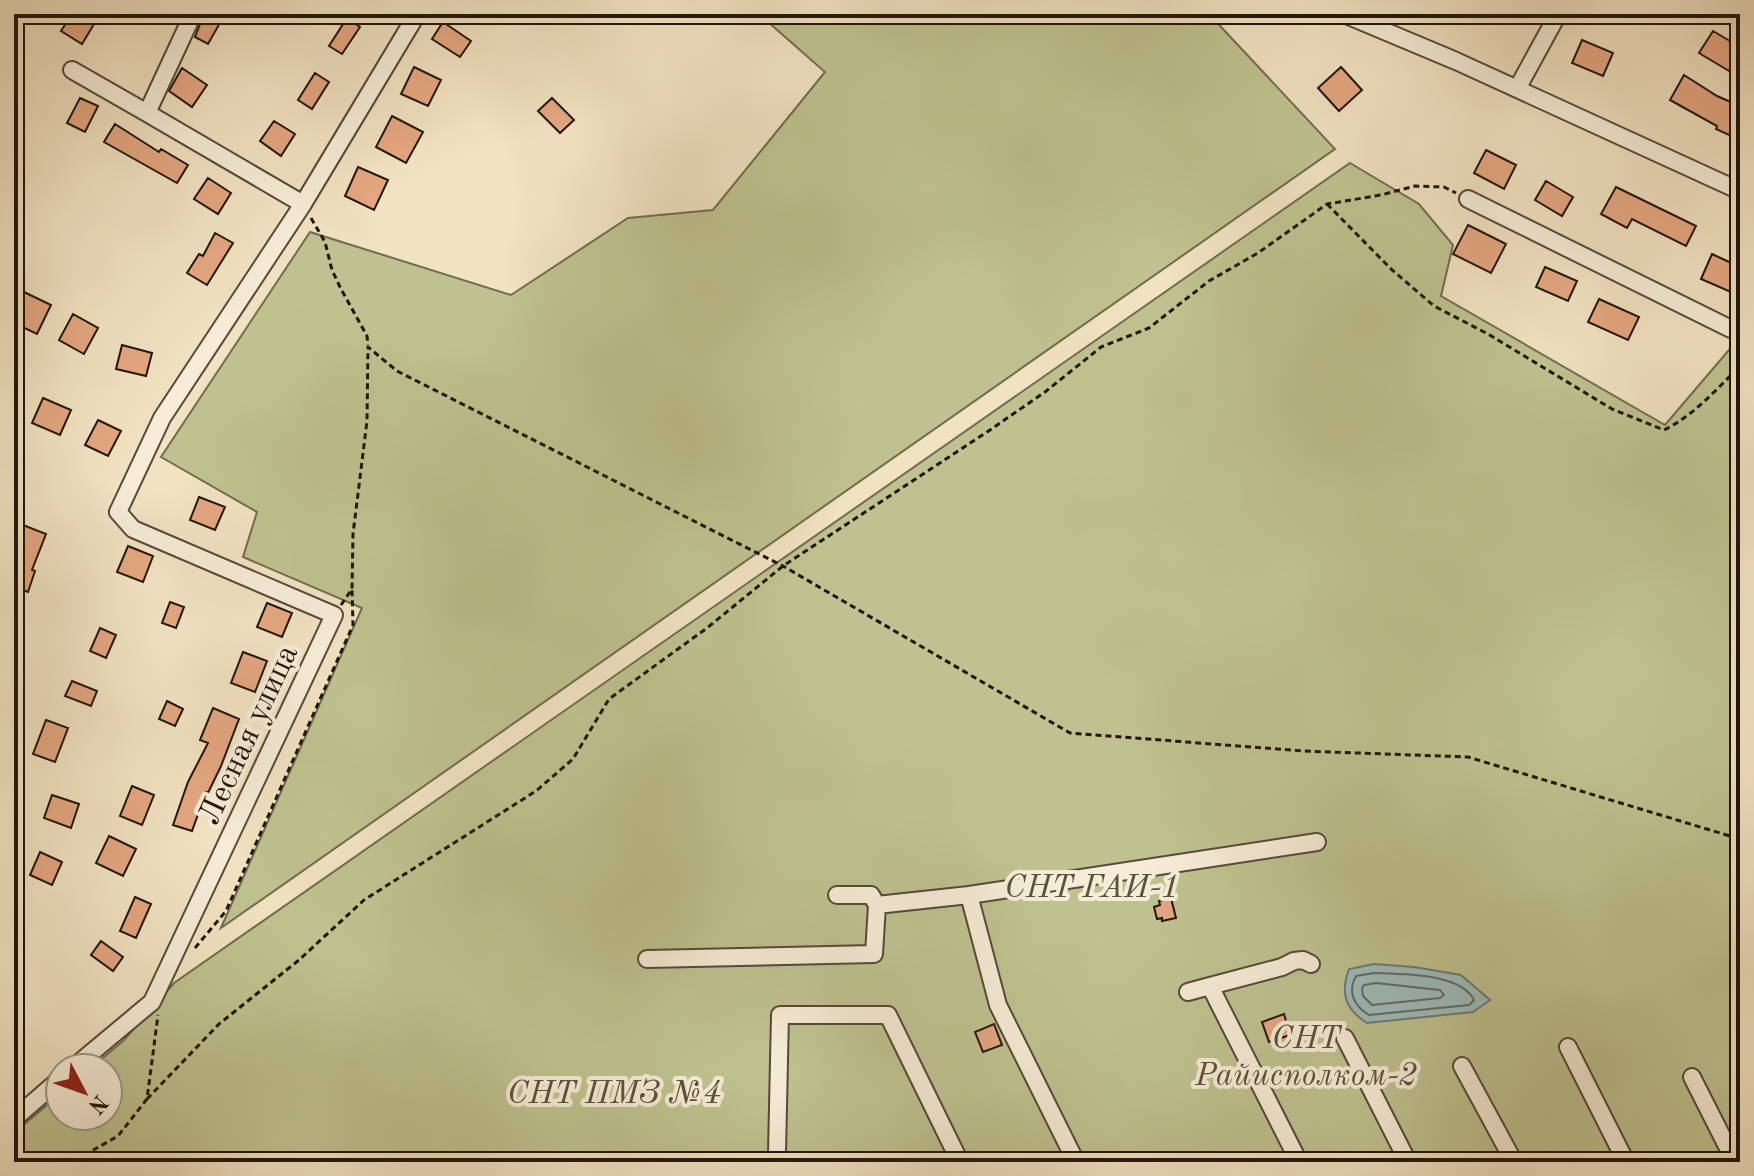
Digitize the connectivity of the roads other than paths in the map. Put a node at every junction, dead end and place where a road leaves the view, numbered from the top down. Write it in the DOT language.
graph roads {
  1 [pos="193,14"];
  2 [pos="417,14"];
  3 [pos="1344,14"];
  4 [pos="1558,14"];
  5 [pos="72,70"];
  6 [pos="1517,89"];
  7 [pos="147,113"];
  8 [pos="1740,191"];
  9 [pos="1468,199"];
  10 [pos="303,204"];
  11 [pos="1740,329"];
  12 [pos="1317,842"];
  13 [pos="837,895"];
  14 [pos="969,895"];
  15 [pos="877,905"];
  16 [pos="647,959"];
  17 [pos="1311,964"];
  18 [pos="1210,986"];
  19 [pos="1188,992"];
  20 [pos="1345,1038"];
  21 [pos="1568,1047"];
  22 [pos="92,1052"];
  23 [pos="1462,1066"];
  24 [pos="1692,1077"];
  25 [pos="44,1093"];
  26 [pos="14,1119"];
  27 [pos="777,1153"];
  28 [pos="960,1162"];
  29 [pos="1076,1162"];
  30 [pos="1299,1162"];
  31 [pos="1408,1162"];
  32 [pos="1514,1162"];
  33 [pos="1626,1162"];
  34 [pos="1735,1162"];
  1 -- 7 [label="street"];
  2 -- 10 [label="street"];
  3 -- 6 [label="street"];
  4 -- 6 [label="street"];
  5 -- 7 [label="street"];
  6 -- 8 [label="street"];
  7 -- 10 [label="street"];
  9 -- 11 [label="street"];
  10 -- 22 [label="street, Лесная улица"];
  12 -- 14 [label="street"];
  13 -- 15 [label="street"];
  14 -- 15 [label="street"];
  14 -- 29 [label="street"];
  15 -- 16 [label="street"];
  17 -- 18 [label="street"];
  18 -- 19 [label="street"];
  18 -- 30 [label="street"];
  20 -- 31 [label="street"];
  21 -- 33 [label="street"];
  23 -- 32 [label="street"];
  24 -- 34 [label="street"];
  25 -- 26 [label="street"];
  27 -- 28 [label="street"];
}
